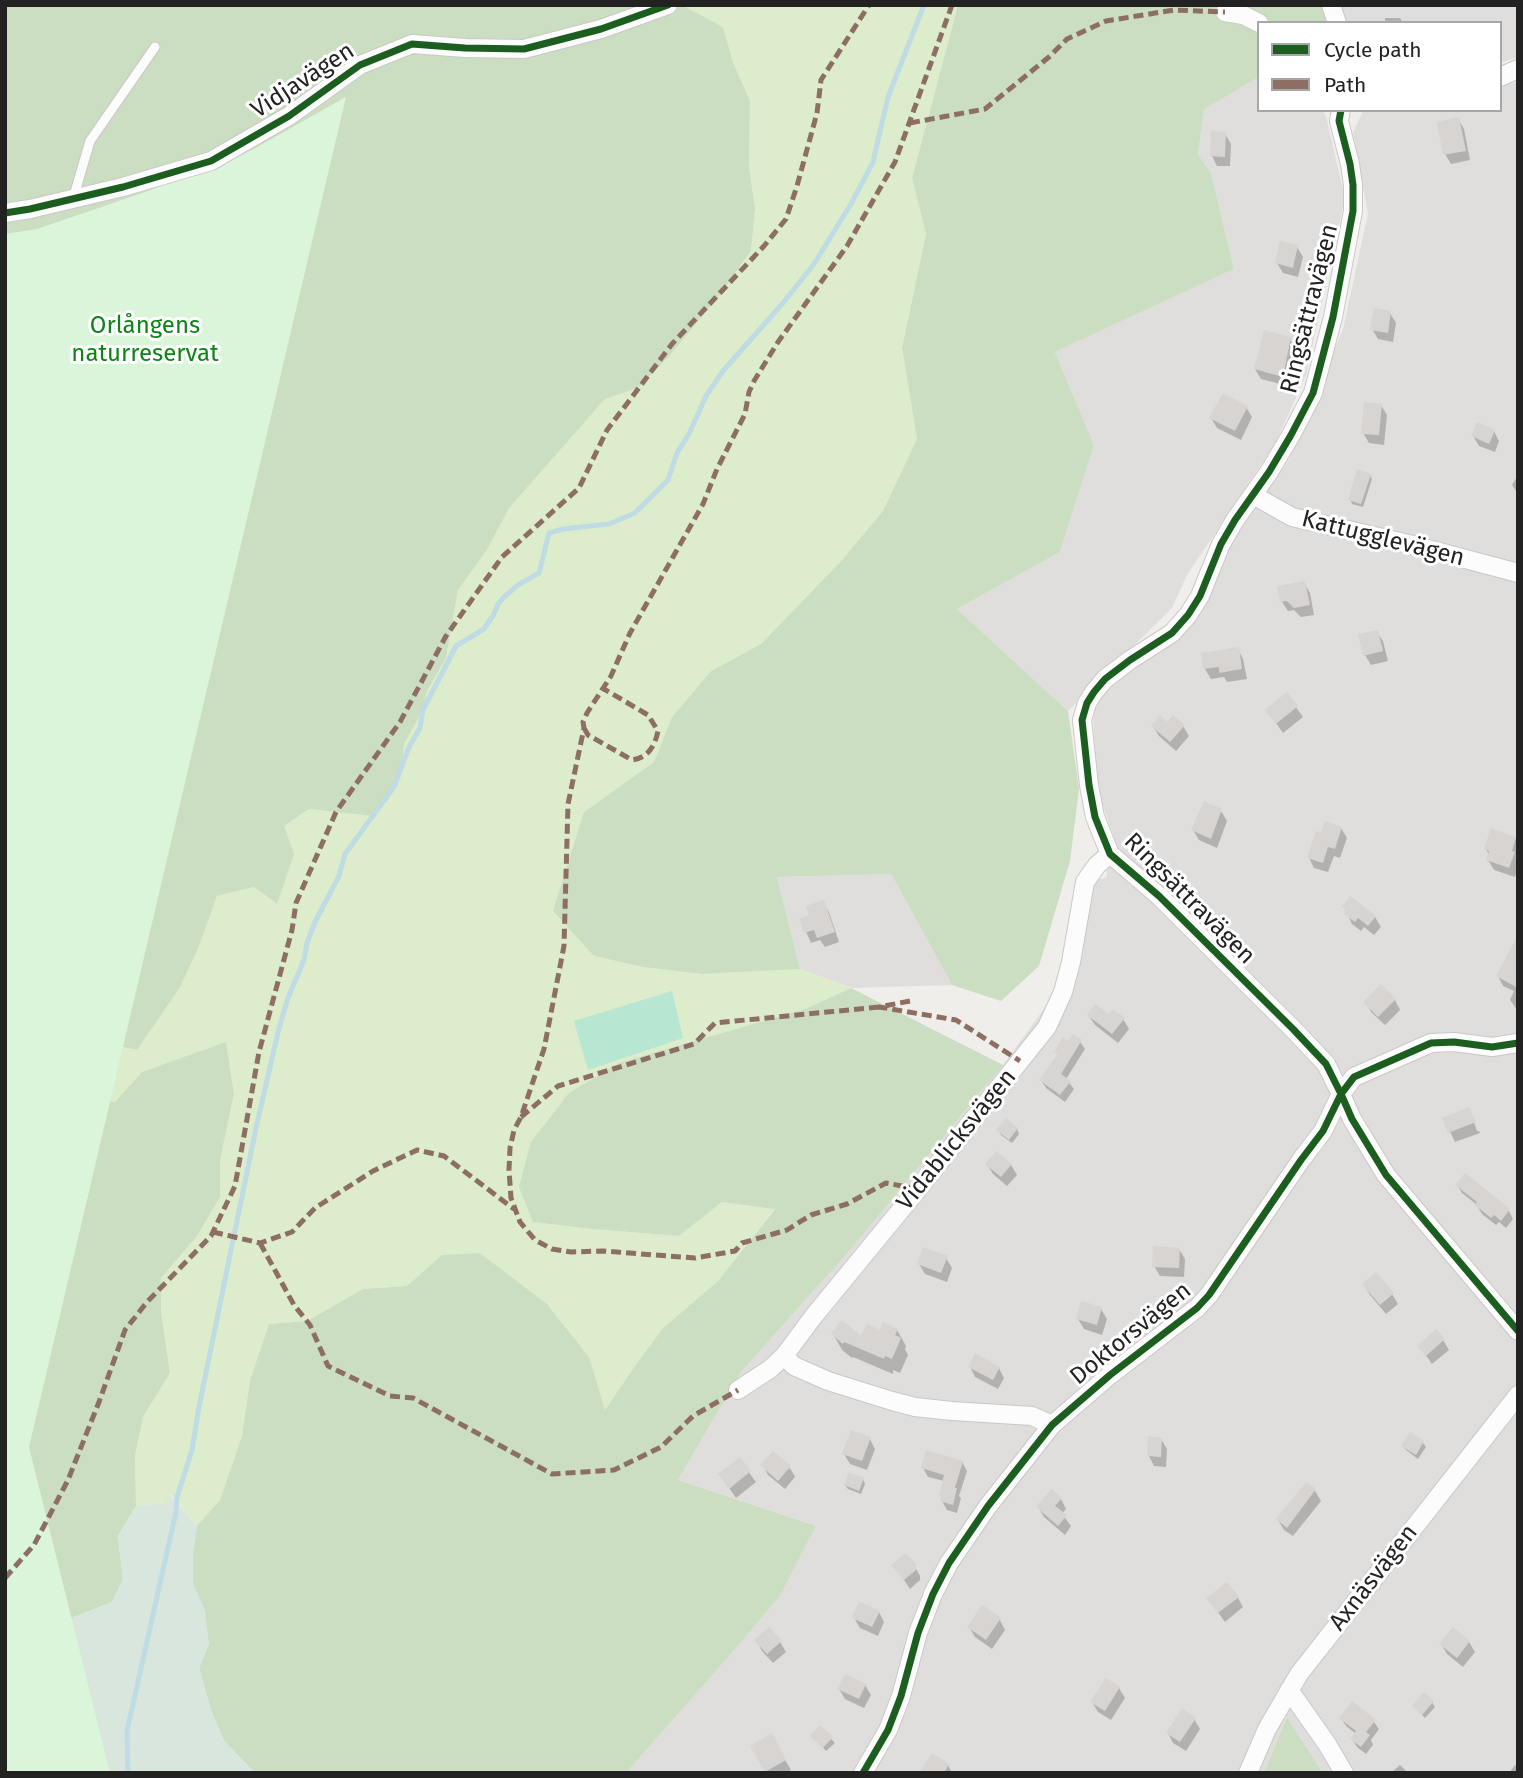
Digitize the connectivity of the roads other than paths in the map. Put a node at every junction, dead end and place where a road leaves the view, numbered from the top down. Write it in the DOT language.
graph roads {
  1 [pos="668,5"];
  2 [pos="1225,12"];
  3 [pos="1257,22"];
  4 [pos="156,47"];
  5 [pos="1518,69"];
  6 [pos="1502,76"];
  7 [pos="1341,112"];
  8 [pos="72,199"];
  9 [pos="5,213"];
  10 [pos="1253,495"];
  11 [pos="1518,573"];
  12 [pos="1110,854"];
  13 [pos="1518,1042"];
  14 [pos="1341,1094"];
  15 [pos="1518,1331"];
  16 [pos="784,1356"];
  17 [pos="738,1390"];
  18 [pos="1518,1395"];
  19 [pos="1052,1425"];
  20 [pos="1289,1690"];
  21 [pos="863,1773"];
  22 [pos="1248,1773"];
  23 [pos="1344,1773"];
  1 -- 8 [label="street, Vidjavägen"];
  2 -- 3 [label="street"];
  4 -- 8 [label="lane"];
  5 -- 6 [label="street"];
  7 -- 10 [label="street, Ringsättravägen"];
  8 -- 9 [label="street, Vidjavägen"];
  10 -- 11 [label="street, Kattugglevägen"];
  10 -- 12 [label="street, Ringsättravägen"];
  12 -- 14 [label="street, Ringsättravägen"];
  12 -- 16 [label="street, Vidablicksvägen"];
  13 -- 14 [label="street, Doktorsvägen"];
  14 -- 15 [label="street, Ringsättravägen"];
  14 -- 19 [label="street, Doktorsvägen"];
  16 -- 17 [label="street, Vidablicksvägen"];
  16 -- 19 [label="street"];
  18 -- 20 [label="street, Axnäsvägen"];
  19 -- 21 [label="street, Doktorsvägen"];
  20 -- 22 [label="street, Axnäsvägen"];
  20 -- 23 [label="street"];
}
